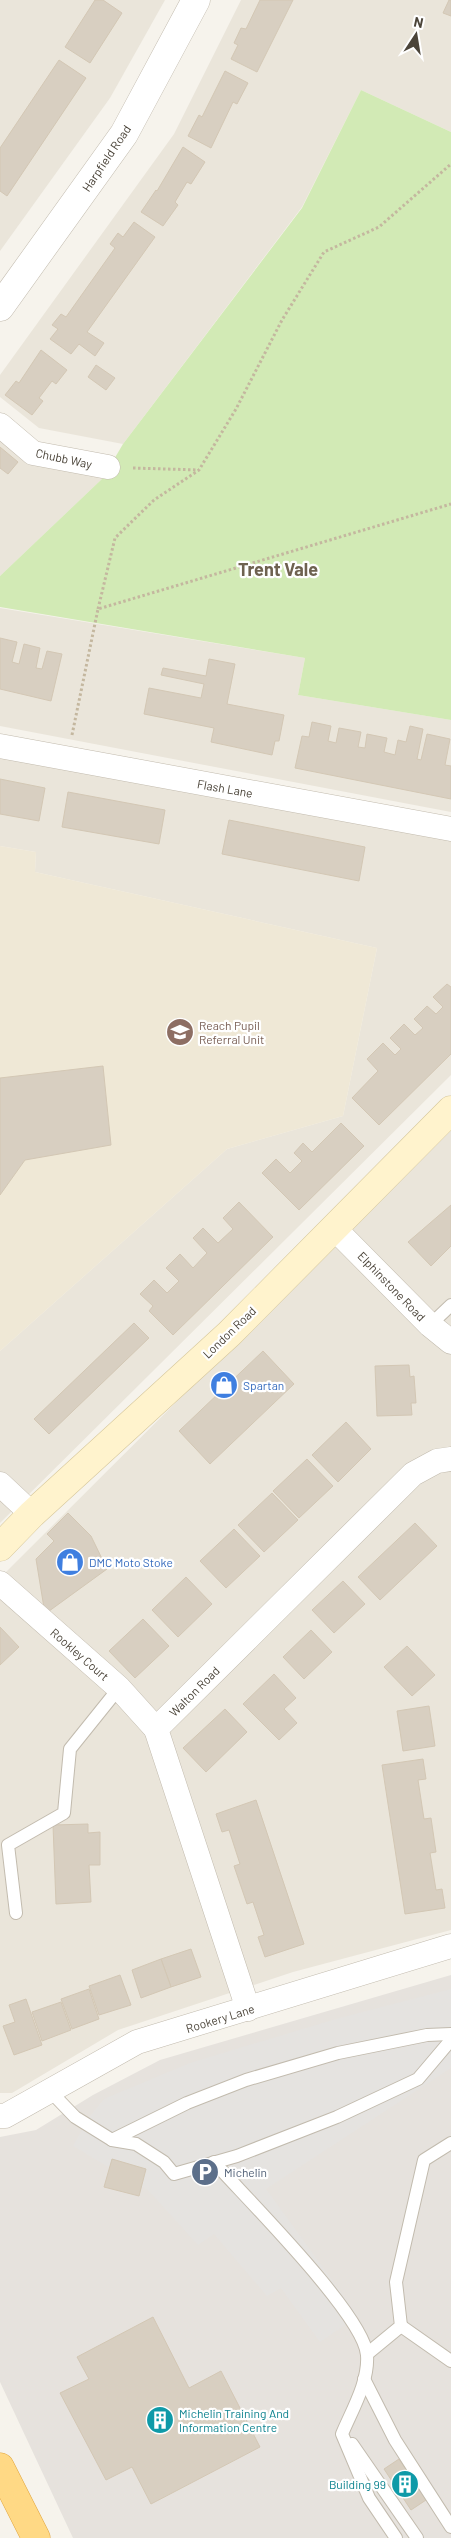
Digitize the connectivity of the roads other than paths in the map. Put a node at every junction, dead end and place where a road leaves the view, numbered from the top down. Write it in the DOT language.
graph roads {
  1 [pos="196,0"];
  2 [pos="0,307"];
  3 [pos="0,425"];
  4 [pos="108,467"];
  5 [pos="0,746"];
  6 [pos="451,829"];
  7 [pos="451,1110"];
  8 [pos="334,1228"];
  9 [pos="451,1305"];
  10 [pos="430,1325"];
  11 [pos="451,1342"];
  12 [pos="451,1356"];
  13 [pos="451,1459"];
  14 [pos="0,1484"];
  15 [pos="32,1514"];
  16 [pos="0,1547"];
  17 [pos="0,1583"];
  18 [pos="119,1688"];
  19 [pos="156,1728"];
  20 [pos="16,1914"];
  21 [pos="451,1946"];
  22 [pos="248,2009"];
  23 [pos="451,2034"];
  24 [pos="451,2040"];
  25 [pos="50,2091"];
  26 [pos="0,2116"];
  27 [pos="112,2140"];
  28 [pos="451,2143"];
  29 [pos="214,2162"];
  30 [pos="401,2326"];
  31 [pos="367,2354"];
  32 [pos="451,2361"];
  33 [pos="364,2379"];
  34 [pos="343,2432"];
  35 [pos="0,2467"];
  36 [pos="451,2527"];
  37 [pos="36,2538"];
  38 [pos="396,2538"];
  39 [pos="417,2538"];
  1 -- 2 [label="street, Harpfield Road"];
  3 -- 4 [label="street, Chubb Way"];
  5 -- 6 [label="street, Flash Lane"];
  7 -- 8 [label="main road, London Road"];
  8 -- 10 [label="street, Elphinstone Road"];
  8 -- 15 [label="main road, London Road"];
  9 -- 10 [label="lane"];
  10 -- 11 [label="street, Elphinstone Road"];
  11 -- 12 [label="street"];
  13 -- 19 [label="street, Walton Road"];
  14 -- 15 [label="street"];
  15 -- 16 [label="main road, London Road"];
  17 -- 18 [label="street, Rookley Court"];
  18 -- 19 [label="street, Rookley Court"];
  18 -- 20 [label="lane"];
  19 -- 22 [label="street"];
  21 -- 22 [label="street, Rookery Lane"];
  22 -- 25 [label="street, Rookery Lane"];
  23 -- 27 [label="lane"];
  24 -- 29 [label="lane"];
  25 -- 26 [label="street, Rookery Lane"];
  25 -- 27 [label="lane"];
  27 -- 29 [label="lane"];
  28 -- 30 [label="lane"];
  29 -- 31 [label="lane"];
  30 -- 31 [label="lane"];
  30 -- 32 [label="lane"];
  31 -- 33 [label="lane"];
  33 -- 34 [label="lane"];
  33 -- 36 [label="lane"];
  34 -- 38 [label="lane"];
  34 -- 39 [label="lane"];
  35 -- 37 [label="highway"];
}
